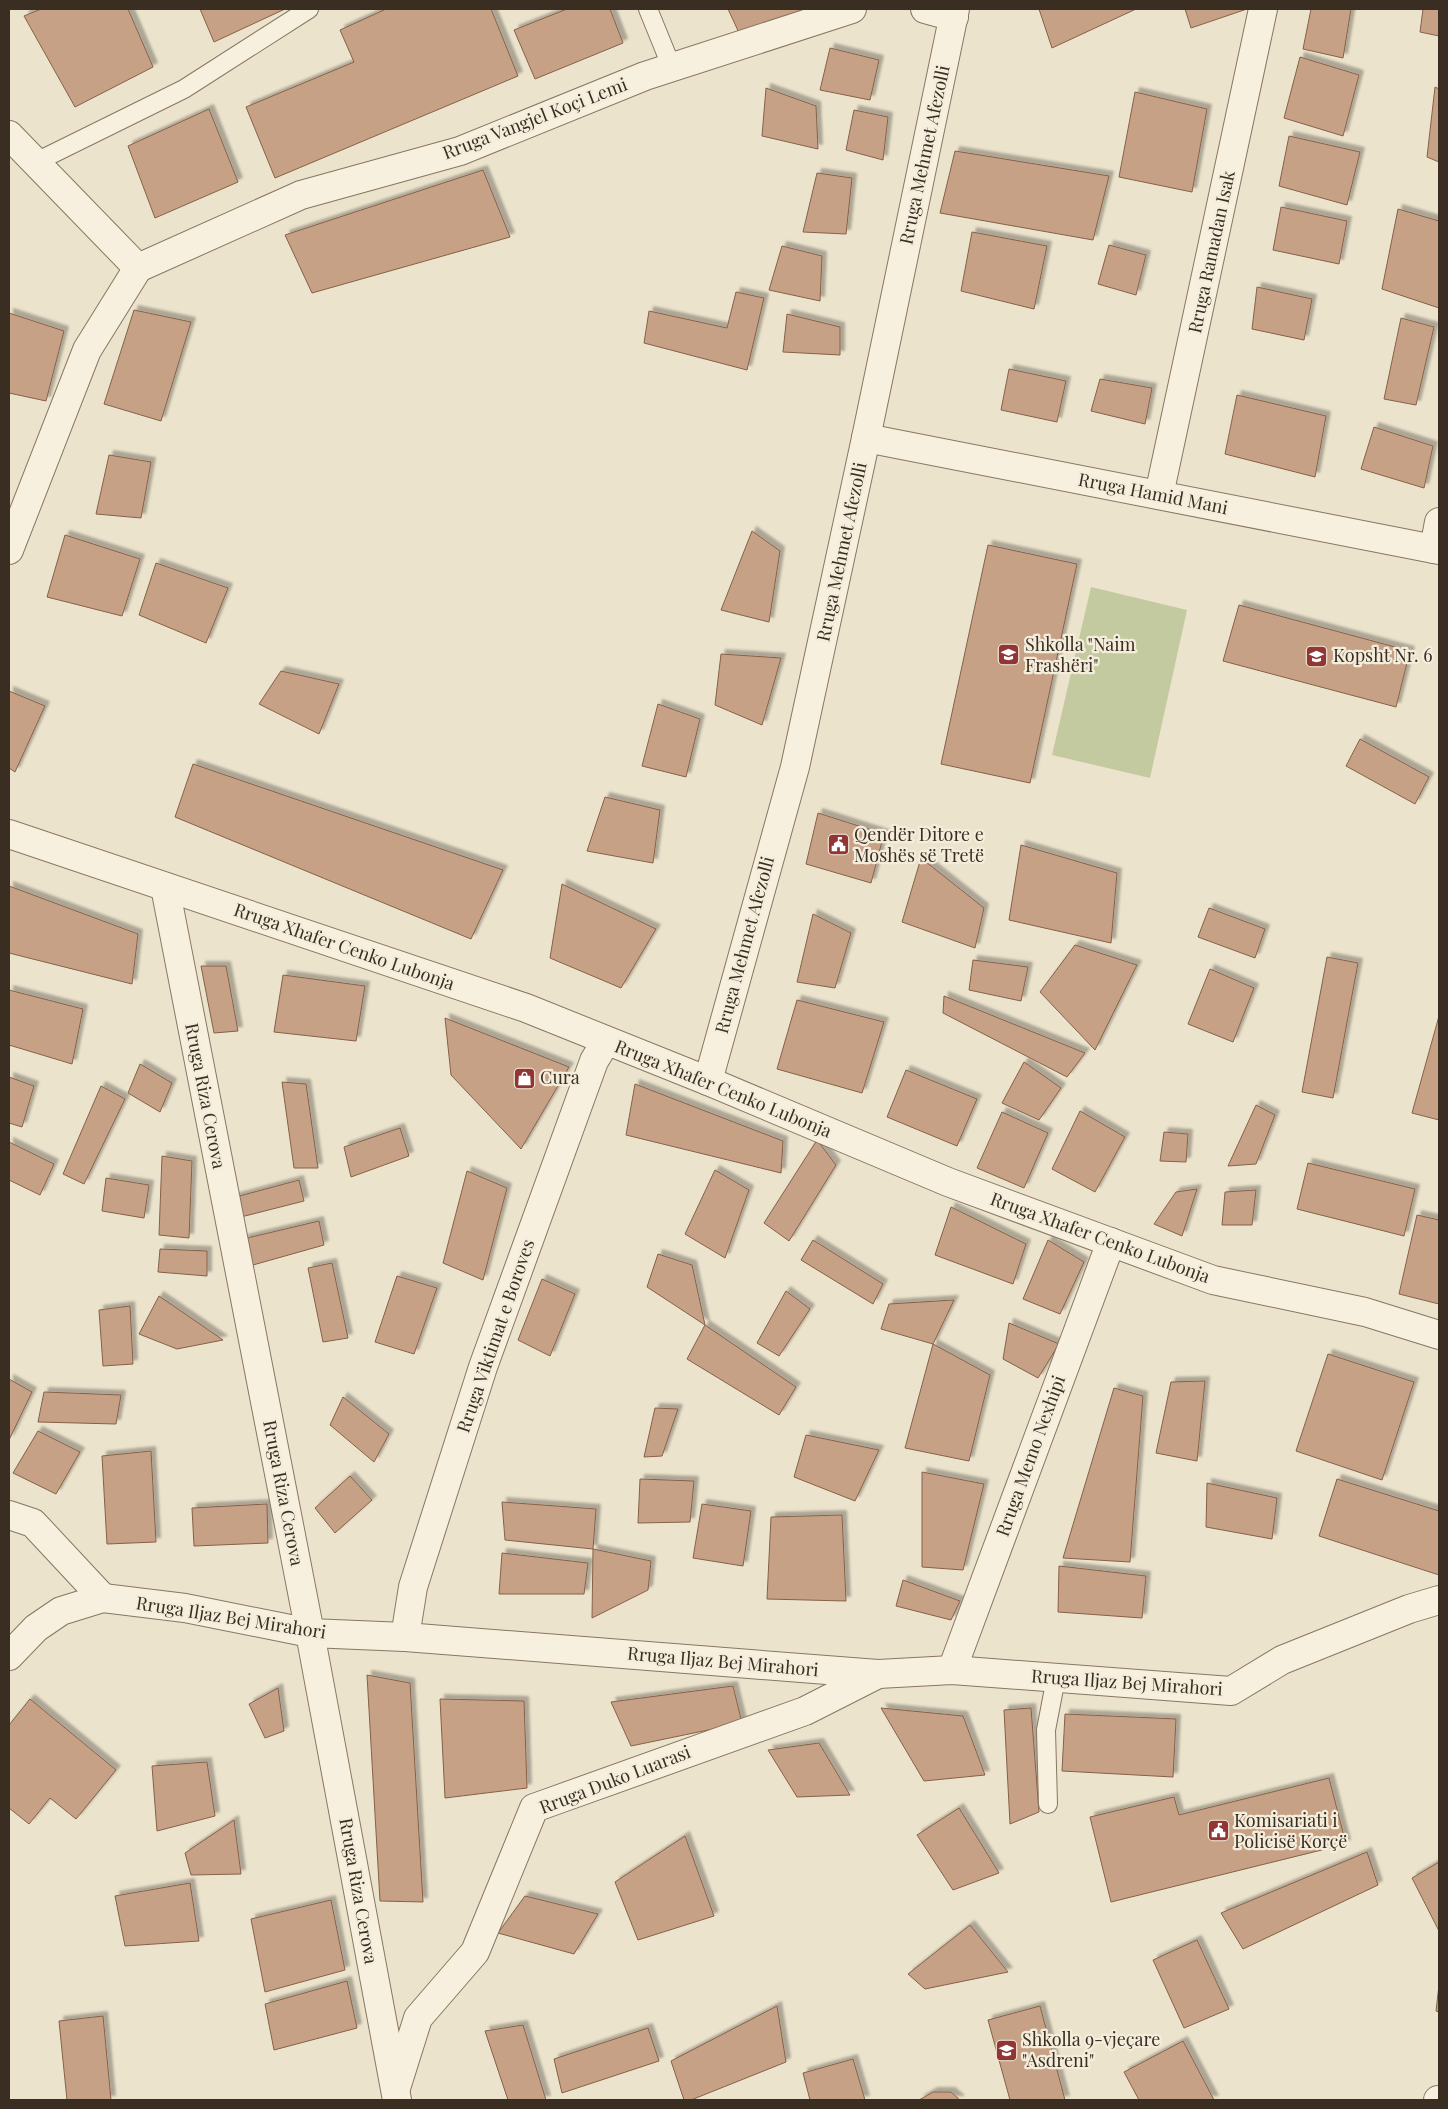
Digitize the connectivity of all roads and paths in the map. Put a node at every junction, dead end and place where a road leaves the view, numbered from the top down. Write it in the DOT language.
graph roads {
  1 [pos="309,9"];
  2 [pos="648,9"];
  3 [pos="852,9"];
  4 [pos="925,9"];
  5 [pos="1263,9"];
  6 [pos="954,13"];
  7 [pos="672,68"];
  8 [pos="9,135"];
  9 [pos="36,162"];
  10 [pos="138,268"];
  11 [pos="866,438"];
  12 [pos="1160,495"];
  13 [pos="1439,522"];
  14 [pos="1436,549"];
  15 [pos="9,550"];
  16 [pos="9,834"];
  17 [pos="165,887"];
  18 [pos="606,1040"];
  19 [pos="708,1081"];
  20 [pos="1111,1242"];
  21 [pos="1439,1335"];
  22 [pos="9,1515"];
  23 [pos="103,1598"];
  24 [pos="1439,1600"];
  25 [pos="310,1633"];
  26 [pos="406,1637"];
  27 [pos="9,1656"];
  28 [pos="952,1670"];
  29 [pos="878,1674"];
  30 [pos="1056,1678"];
  31 [pos="1048,1804"];
  32 [pos="396,2095"];
  1 -- 9 [label="lane"];
  2 -- 7 [label="lane"];
  3 -- 7 [label="street, Rruga Vangjel Koçi Lemi"];
  4 -- 6 [label="street"];
  5 -- 12 [label="street, Rruga Ramadan Isak"];
  6 -- 11 [label="street, Rruga Mehmet Afezolli"];
  7 -- 10 [label="street, Rruga Vangjel Koçi Lemi"];
  8 -- 9 [label="street"];
  9 -- 10 [label="street"];
  10 -- 15 [label="street"];
  11 -- 12 [label="street, Rruga Hamid Mani"];
  11 -- 19 [label="street, Rruga Mehmet Afezolli"];
  12 -- 14 [label="street, Rruga Hamid Mani"];
  13 -- 14 [label="street"];
  16 -- 17 [label="street, Rruga Xhafer Cenko Lubonja"];
  17 -- 18 [label="street, Rruga Xhafer Cenko Lubonja"];
  17 -- 25 [label="street, Rruga Riza Cerova"];
  18 -- 19 [label="street, Rruga Xhafer Cenko Lubonja"];
  18 -- 26 [label="street, Rruga Viktimat e Boroves"];
  19 -- 20 [label="street, Rruga Xhafer Cenko Lubonja"];
  20 -- 21 [label="street, Rruga Xhafer Cenko Lubonja"];
  20 -- 28 [label="street, Rruga Memo Nexhipi"];
  22 -- 23 [label="street"];
  23 -- 25 [label="street, Rruga Iljaz Bej Mirahori"];
  23 -- 27 [label="street, Rruga Iljaz Bej Mirahori"];
  24 -- 30 [label="street, Rruga Iljaz Bej Mirahori"];
  25 -- 26 [label="street, Rruga Iljaz Bej Mirahori"];
  25 -- 32 [label="street, Rruga Riza Cerova"];
  26 -- 29 [label="street, Rruga Iljaz Bej Mirahori"];
  28 -- 29 [label="street, Rruga Iljaz Bej Mirahori"];
  28 -- 30 [label="street, Rruga Iljaz Bej Mirahori"];
  29 -- 32 [label="street, Rruga Duko Luarasi"];
  30 -- 31 [label="lane"];
}
